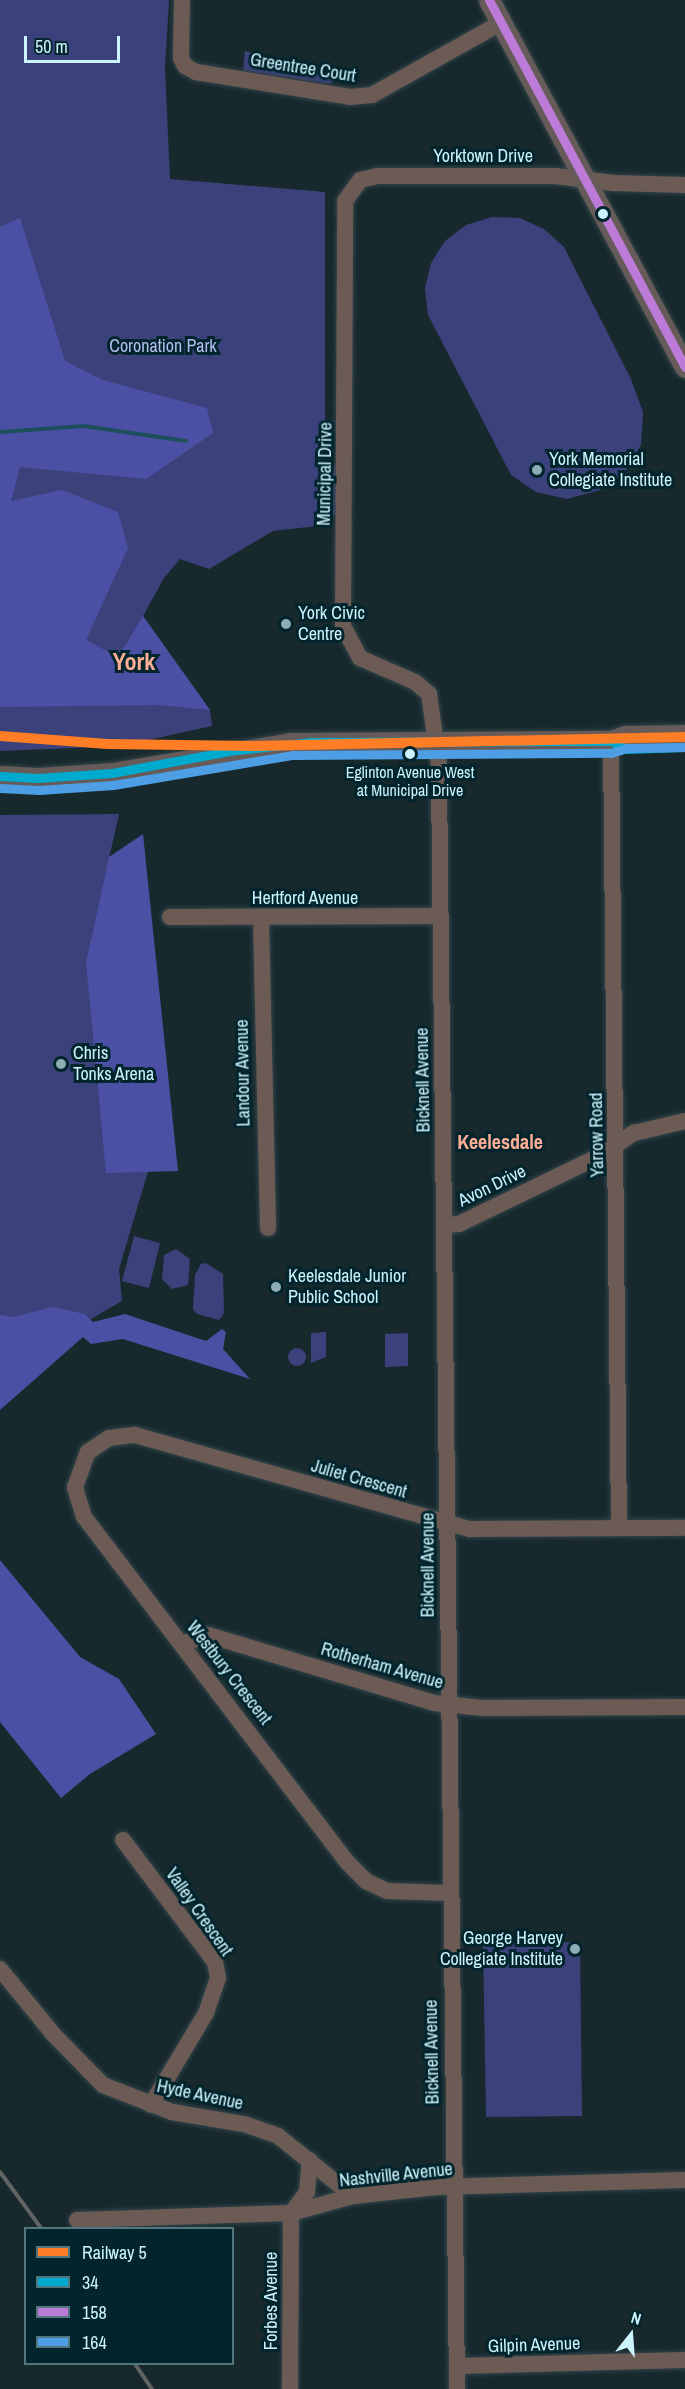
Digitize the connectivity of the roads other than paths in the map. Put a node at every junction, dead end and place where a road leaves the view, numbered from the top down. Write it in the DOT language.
graph roads {
  1 [pos="182,0"];
  2 [pos="489,0"];
  3 [pos="501,23"];
  4 [pos="377,176"];
  5 [pos="589,181"];
  6 [pos="685,185"];
  7 [pos="685,367"];
  8 [pos="685,735"];
  9 [pos="611,741"];
  10 [pos="436,742"];
  11 [pos="685,747"];
  12 [pos="0,776"];
  13 [pos="440,916"];
  14 [pos="170,917"];
  15 [pos="261,918"];
  16 [pos="685,1121"];
  17 [pos="617,1143"];
  18 [pos="444,1225"];
  19 [pos="268,1228"];
  20 [pos="135,1435"];
  21 [pos="447,1524"];
  22 [pos="619,1528"];
  23 [pos="685,1528"];
  24 [pos="182,1644"];
  25 [pos="449,1705"];
  26 [pos="685,1707"];
  27 [pos="123,1840"];
  28 [pos="449,1893"];
  29 [pos="0,1970"];
  30 [pos="151,2105"];
  31 [pos="310,2160"];
  32 [pos="685,2180"];
  33 [pos="454,2187"];
  34 [pos="353,2196"];
  35 [pos="291,2213"];
  36 [pos="76,2220"];
  37 [pos="685,2360"];
  38 [pos="457,2366"];
  39 [pos="290,2389"];
  40 [pos="457,2389"];
  1 -- 3 [label="street, Greentree Court"];
  2 -- 3 [label="main road"];
  3 -- 5 [label="main road"];
  4 -- 5 [label="street, Yorktown Drive"];
  4 -- 10 [label="street, Municipal Drive"];
  5 -- 6 [label="street, Yorktown Drive"];
  5 -- 7 [label="main road"];
  8 -- 9 [label="main road"];
  9 -- 10 [label="main road"];
  9 -- 11 [label="main road"];
  9 -- 17 [label="street, Yarrow Road"];
  10 -- 12 [label="main road"];
  10 -- 13 [label="street, Bicknell Avenue"];
  13 -- 15 [label="street, Hertford Avenue"];
  13 -- 18 [label="street, Bicknell Avenue"];
  14 -- 15 [label="street, Hertford Avenue"];
  15 -- 19 [label="street, Landour Avenue"];
  16 -- 17 [label="street, Avon Drive"];
  17 -- 18 [label="street, Avon Drive"];
  17 -- 22 [label="street, Yarrow Road"];
  18 -- 21 [label="street, Bicknell Avenue"];
  20 -- 21 [label="street, Juliet Crescent"];
  20 -- 24 [label="street, Westbury Crescent"];
  21 -- 22 [label="street, Juliet Crescent"];
  21 -- 25 [label="street, Bicknell Avenue"];
  22 -- 23 [label="street, Juliet Crescent"];
  24 -- 25 [label="street, Rotherham Avenue"];
  24 -- 28 [label="street, Westbury Crescent"];
  25 -- 26 [label="street, Rotherham Avenue"];
  25 -- 28 [label="street, Bicknell Avenue"];
  27 -- 30 [label="street, Valley Crescent"];
  28 -- 33 [label="street, Bicknell Avenue"];
  29 -- 30 [label="street, Hyde Avenue"];
  30 -- 31 [label="street, Hyde Avenue"];
  31 -- 34 [label="street, Hyde Avenue"];
  31 -- 35 [label="street"];
  32 -- 33 [label="street, Nashville Avenue"];
  33 -- 34 [label="street, Nashville Avenue"];
  33 -- 38 [label="street, Bicknell Avenue"];
  34 -- 35 [label="street, Nashville Avenue"];
  35 -- 36 [label="street, Nashville Avenue"];
  35 -- 39 [label="street, Forbes Avenue"];
  37 -- 38 [label="street, Gilpin Avenue"];
  38 -- 40 [label="street, Bicknell Avenue"];
}
